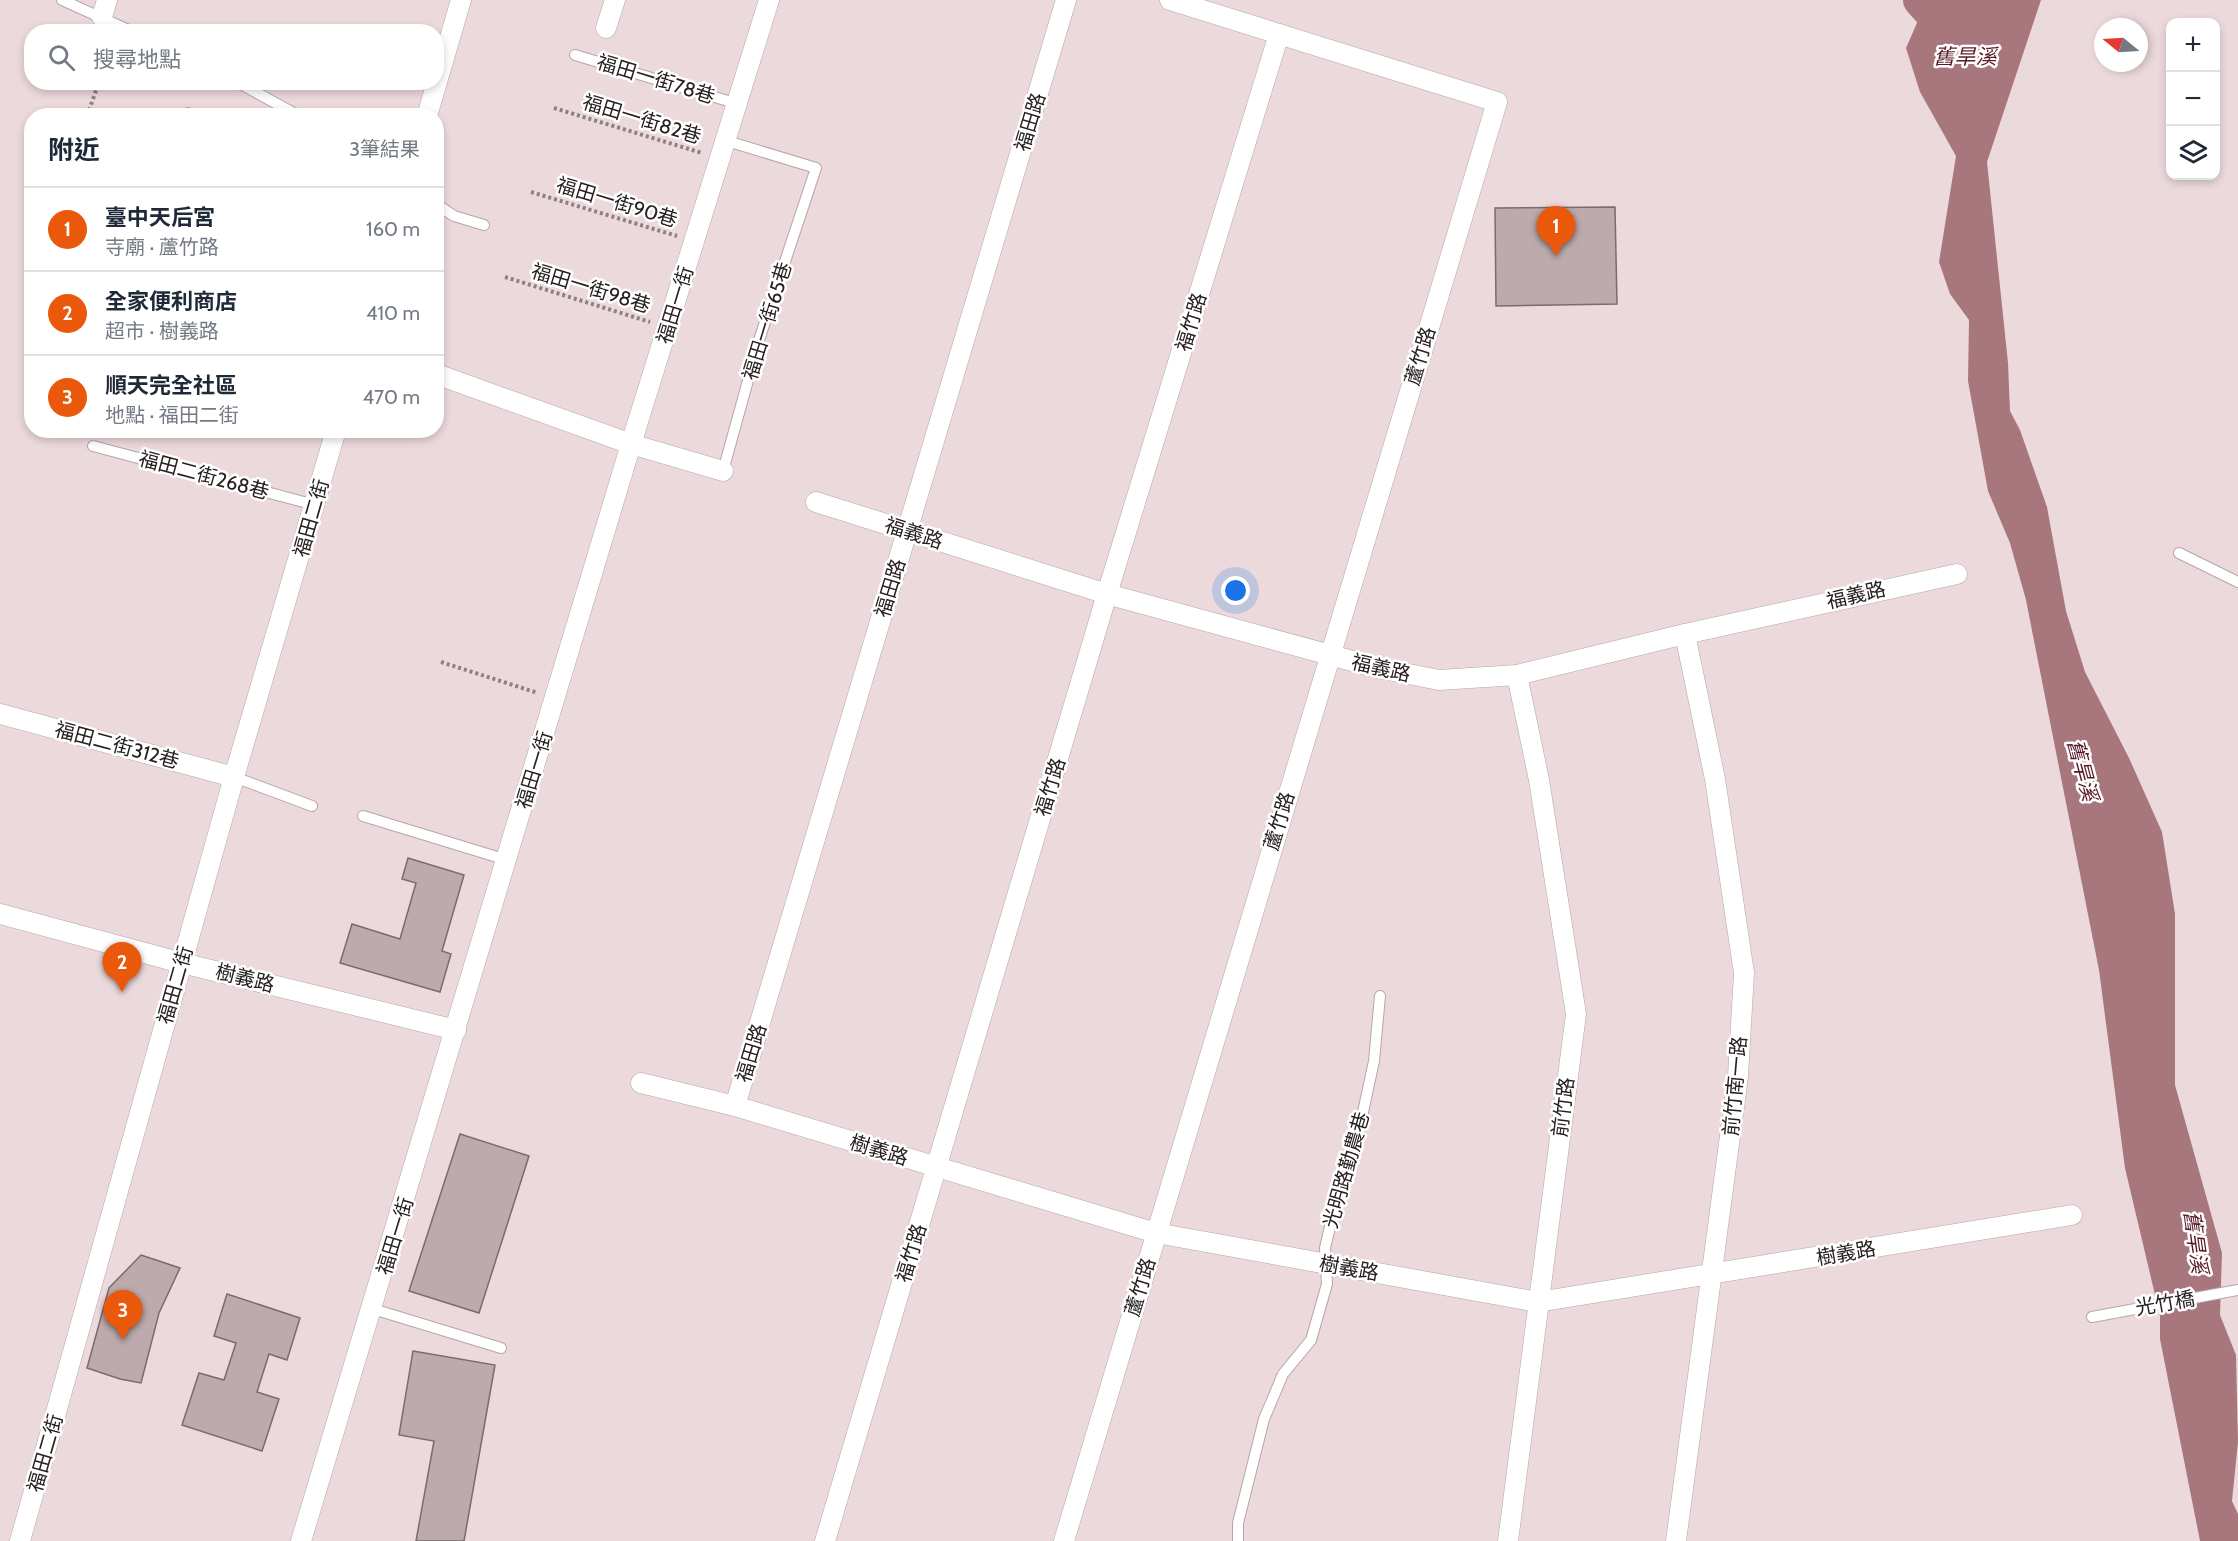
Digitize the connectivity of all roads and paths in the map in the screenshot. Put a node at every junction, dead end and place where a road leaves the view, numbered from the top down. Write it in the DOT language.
graph roads {
  1 [pos="62,0"];
  2 [pos="461,0"];
  3 [pos="615,0"];
  4 [pos="769,0"];
  5 [pos="1066,0"];
  6 [pos="1170,0"];
  7 [pos="105,8"];
  8 [pos="124,24"];
  9 [pos="606,28"];
  10 [pos="1279,34"];
  11 [pos="574,54"];
  12 [pos="444,60"];
  13 [pos="96,90"];
  14 [pos="252,90"];
  15 [pos="435,90"];
  16 [pos="738,104"];
  17 [pos="90,108"];
  18 [pos="284,108"];
  19 [pos="430,108"];
  20 [pos="554,108"];
  21 [pos="724,150"];
  22 [pos="531,192"];
  23 [pos="444,209"];
  24 [pos="484,225"];
  25 [pos="695,241"];
  26 [pos="505,277"];
  27 [pos="668,327"];
  28 [pos="444,377"];
  29 [pos="334,438"];
  30 [pos="631,444"];
  31 [pos="93,446"];
  32 [pos="723,471"];
  33 [pos="816,502"];
  34 [pos="315,505"];
  35 [pos="907,531"];
  36 [pos="2179,553"];
  37 [pos="1957,574"];
  38 [pos="2238,582"];
  39 [pos="1107,594"];
  40 [pos="1685,634"];
  41 [pos="1329,655"];
  42 [pos="441,662"];
  43 [pos="1517,675"];
  44 [pos="555,699"];
  45 [pos="0,714"];
  46 [pos="234,777"];
  47 [pos="312,806"];
  48 [pos="363,816"];
  49 [pos="507,860"];
  50 [pos="0,914"];
  51 [pos="182,963"];
  52 [pos="1380,996"];
  53 [pos="456,1030"];
  54 [pos="641,1083"];
  55 [pos="735,1106"];
  56 [pos="937,1168"];
  57 [pos="2072,1215"];
  58 [pos="1156,1233"];
  59 [pos="1326,1264"];
  60 [pos="1713,1276"];
  61 [pos="2238,1290"];
  62 [pos="1538,1302"];
  63 [pos="373,1309"];
  64 [pos="2092,1317"];
  65 [pos="501,1348"];
  66 [pos="20,1541"];
  67 [pos="302,1541"];
  68 [pos="825,1541"];
  69 [pos="1064,1541"];
  70 [pos="1238,1541"];
  71 [pos="1508,1541"];
  72 [pos="1676,1541"];
  1 -- 7 [label="lane"];
  2 -- 12 [label="street"];
  3 -- 9 [label="street"];
  4 -- 16 [label="street, 福田一街"];
  5 -- 35 [label="street, 福田路"];
  6 -- 10 [label="street"];
  7 -- 8 [label="lane"];
  10 -- 39 [label="street, 福竹路"];
  10 -- 41 [label="street, 蘆竹路"];
  11 -- 16 [label="lane, 福田一街78巷"];
  13 -- 17 [label="path"];
  14 -- 18 [label="lane"];
  15 -- 19 [label="street"];
  16 -- 21 [label="street, 福田一街"];
  20 -- 21 [label="path, 福田一街82巷"];
  21 -- 25 [label="street, 福田一街"];
  21 -- 32 [label="lane, 福田一街65巷"];
  22 -- 25 [label="path, 福田一街90巷"];
  23 -- 24 [label="lane"];
  25 -- 27 [label="street, 福田一街"];
  26 -- 27 [label="path, 福田一街98巷"];
  27 -- 30 [label="street, 福田一街"];
  28 -- 30 [label="street"];
  29 -- 34 [label="street, 福田二街"];
  30 -- 32 [label="street, 福田一街65巷"];
  30 -- 44 [label="street, 福田一街"];
  31 -- 34 [label="lane, 福田二街268巷"];
  33 -- 35 [label="street, 福義路"];
  34 -- 46 [label="street, 福田二街"];
  35 -- 39 [label="street, 福義路"];
  35 -- 55 [label="street, 福田路"];
  36 -- 38 [label="lane"];
  37 -- 40 [label="street, 福義路"];
  39 -- 41 [label="street, 福義路"];
  39 -- 56 [label="street, 福竹路"];
  40 -- 43 [label="street, 福義路"];
  40 -- 60 [label="street, 前竹南一路"];
  41 -- 43 [label="street, 福義路"];
  41 -- 58 [label="street, 蘆竹路"];
  42 -- 44 [label="path"];
  43 -- 62 [label="street, 前竹路"];
  44 -- 49 [label="street, 福田一街"];
  45 -- 46 [label="street, 福田二街312巷"];
  46 -- 47 [label="lane"];
  46 -- 51 [label="street, 福田二街"];
  48 -- 49 [label="lane"];
  49 -- 53 [label="street, 福田一街"];
  50 -- 51 [label="street, 樹義路"];
  51 -- 53 [label="street, 樹義路"];
  51 -- 66 [label="street, 福田二街"];
  52 -- 59 [label="lane, 光明路勤農巷"];
  53 -- 63 [label="street, 福田一街"];
  54 -- 55 [label="street, 樹義路"];
  55 -- 56 [label="street, 樹義路"];
  56 -- 58 [label="street, 樹義路"];
  56 -- 68 [label="street, 福竹路"];
  57 -- 60 [label="street, 樹義路"];
  58 -- 59 [label="street, 樹義路"];
  58 -- 69 [label="street, 蘆竹路"];
  59 -- 62 [label="street, 樹義路"];
  59 -- 70 [label="lane, 光明路勤農巷"];
  60 -- 62 [label="street, 樹義路"];
  60 -- 72 [label="street, 前竹南一路"];
  61 -- 64 [label="lane, 光竹橋"];
  62 -- 71 [label="street, 前竹路"];
  63 -- 65 [label="lane"];
  63 -- 67 [label="street, 福田一街"];
}
